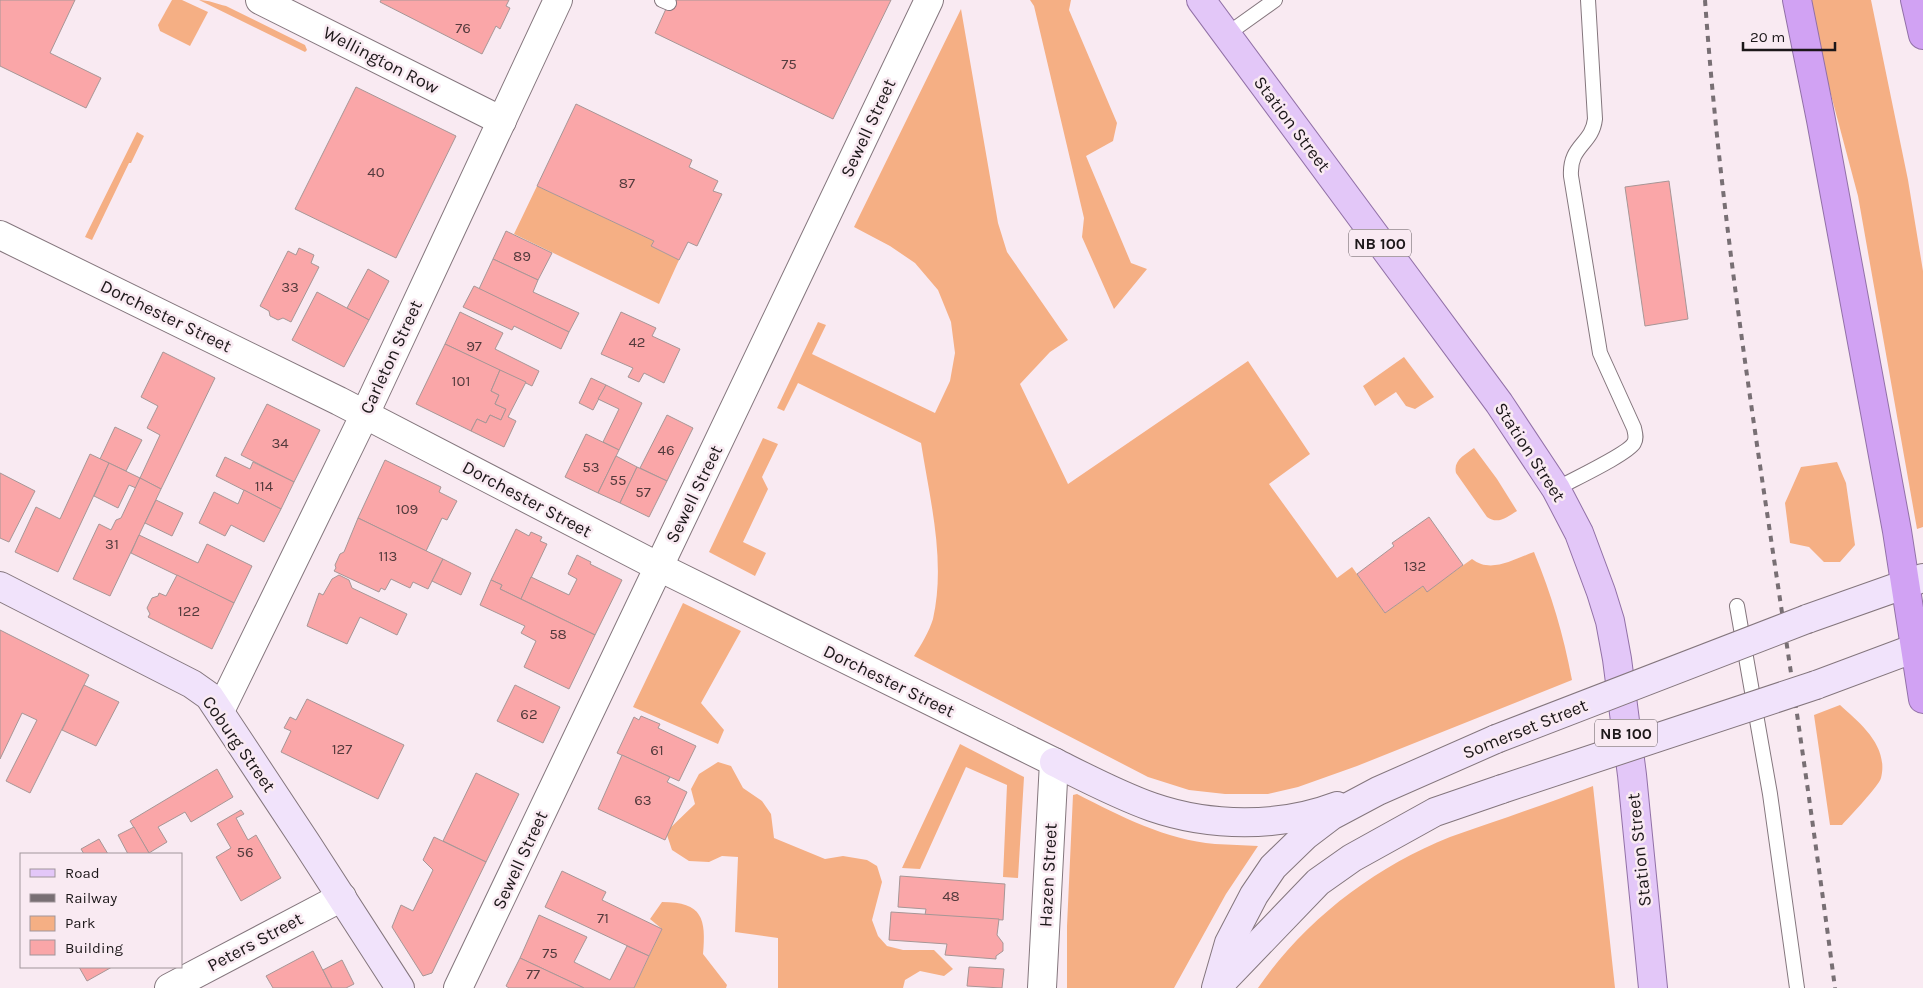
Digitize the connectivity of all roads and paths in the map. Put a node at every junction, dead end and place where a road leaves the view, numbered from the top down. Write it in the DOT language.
graph roads {
  1 [pos="260,0"];
  2 [pos="558,0"];
  3 [pos="929,0"];
  4 [pos="1201,0"];
  5 [pos="1275,0"];
  6 [pos="1588,0"];
  7 [pos="1798,0"];
  8 [pos="1915,0"];
  9 [pos="1226,35"];
  10 [pos="1923,36"];
  11 [pos="502,121"];
  12 [pos="0,235"];
  13 [pos="365,414"];
  14 [pos="1556,489"];
  15 [pos="659,567"];
  16 [pos="1915,581"];
  17 [pos="0,586"];
  18 [pos="1737,606"];
  19 [pos="1919,646"];
  20 [pos="1923,699"];
  21 [pos="220,711"];
  22 [pos="1054,762"];
  23 [pos="1378,791"];
  24 [pos="342,897"];
  25 [pos="169,988"];
  26 [pos="400,988"];
  27 [pos="458,988"];
  28 [pos="1042,988"];
  29 [pos="1216,988"];
  30 [pos="1653,988"];
  31 [pos="1797,988"];
  1 -- 11 [label="street, Wellington Row"];
  2 -- 11 [label="street, Carleton Street"];
  3 -- 15 [label="street, Sewell Street"];
  4 -- 9 [label="main road, Station Street / NB 100"];
  5 -- 9 [label="lane"];
  6 -- 14 [label="lane"];
  7 -- 16 [label="highway"];
  8 -- 10 [label="highway"];
  9 -- 14 [label="main road, Station Street / NB 100"];
  11 -- 13 [label="street, Carleton Street"];
  12 -- 13 [label="street, Dorchester Street"];
  13 -- 15 [label="street, Dorchester Street"];
  13 -- 21 [label="street, Carleton Street"];
  14 -- 30 [label="main road, Station Street / NB 100"];
  15 -- 22 [label="street, Dorchester Street"];
  15 -- 27 [label="street, Sewell Street"];
  16 -- 19 [label="highway"];
  16 -- 23 [label="main road, Somerset Street, bridge"];
  17 -- 21 [label="main road, Coburg Street"];
  18 -- 31 [label="lane"];
  19 -- 20 [label="highway"];
  19 -- 29 [label="main road, Somerset Street, bridge"];
  21 -- 24 [label="main road, Coburg Street"];
  22 -- 23 [label="main road"];
  22 -- 28 [label="street, Hazen Street"];
  23 -- 29 [label="main road, Somerset Street"];
  24 -- 25 [label="street, Peters Street"];
  24 -- 26 [label="main road, Coburg Street"];
}
